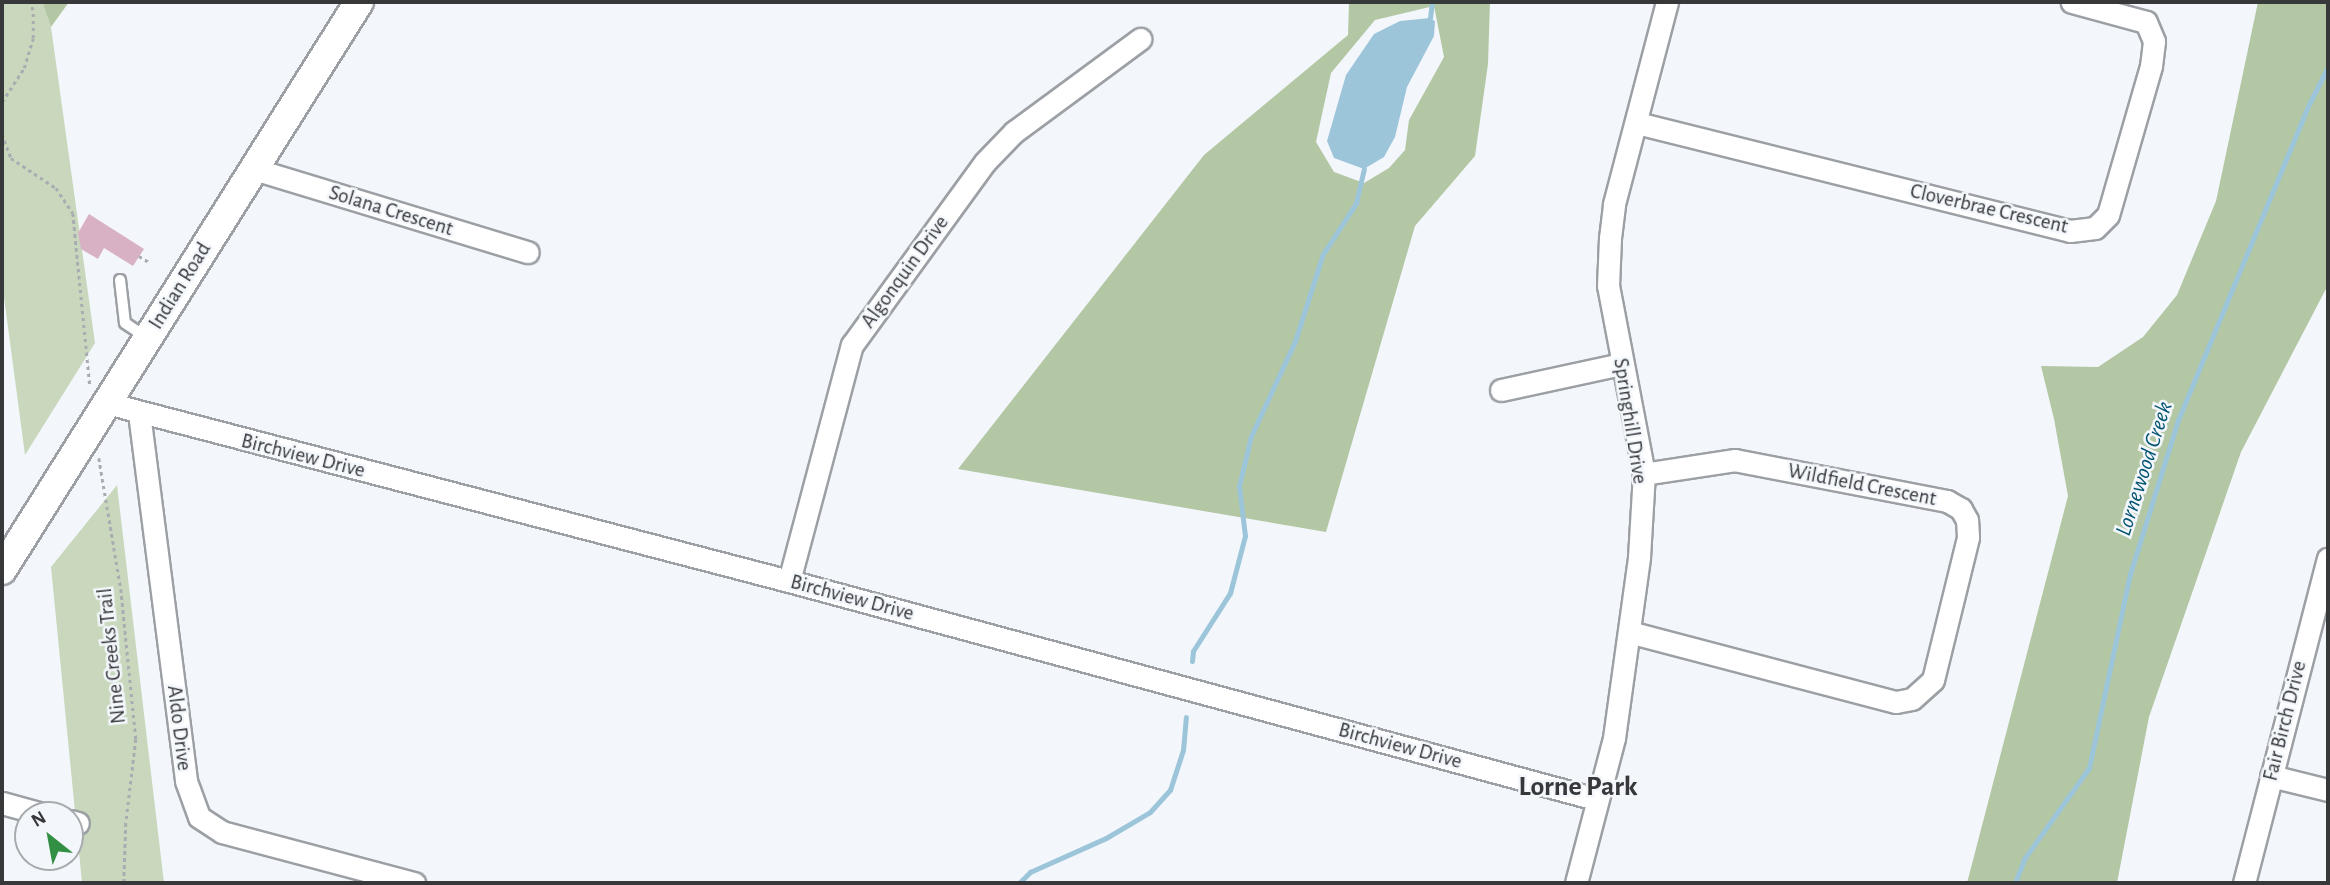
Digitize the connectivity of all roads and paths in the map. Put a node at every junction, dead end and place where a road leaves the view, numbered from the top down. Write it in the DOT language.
graph roads {
  1 [pos="29,2"];
  2 [pos="359,2"];
  3 [pos="1667,2"];
  4 [pos="2072,2"];
  5 [pos="1140,40"];
  6 [pos="2,102"];
  7 [pos="1637,123"];
  8 [pos="2,134"];
  9 [pos="254,169"];
  10 [pos="528,252"];
  11 [pos="139,256"];
  12 [pos="149,262"];
  13 [pos="120,280"];
  14 [pos="148,338"];
  15 [pos="1621,364"];
  16 [pos="1501,390"];
  17 [pos="99,398"];
  18 [pos="139,413"];
  19 [pos="90,428"];
  20 [pos="1644,474"];
  21 [pos="2328,559"];
  22 [pos="2,570"];
  23 [pos="789,581"];
  24 [pos="1629,632"];
  25 [pos="2271,776"];
  26 [pos="2328,790"];
  27 [pos="1596,799"];
  28 [pos="124,883"];
  29 [pos="414,883"];
  30 [pos="1576,883"];
  31 [pos="2244,883"];
  1 -- 6 [label="path"];
  2 -- 9 [label="street, Indian Road"];
  3 -- 7 [label="street, Springhill Drive"];
  4 -- 7 [label="street, Cloverbrae Crescent"];
  5 -- 23 [label="street, Algonquin Drive"];
  7 -- 15 [label="street, Springhill Drive"];
  8 -- 17 [label="path"];
  9 -- 10 [label="street, Solana Crescent"];
  9 -- 14 [label="street, Indian Road"];
  11 -- 12 [label="path"];
  13 -- 14 [label="lane"];
  14 -- 17 [label="street, Indian Road"];
  15 -- 16 [label="street"];
  15 -- 20 [label="street, Springhill Drive"];
  17 -- 18 [label="street, Birchview Drive"];
  17 -- 19 [label="street, Indian Road"];
  18 -- 23 [label="street, Birchview Drive"];
  18 -- 29 [label="street, Aldo Drive"];
  19 -- 22 [label="street, Indian Road"];
  19 -- 28 [label="path, Nine Creeks Trail"];
  20 -- 24 [label="street, Springhill Drive"];
  20 -- 24 [label="street, Wildfield Crescent"];
  21 -- 25 [label="street, Fair Birch Drive"];
  23 -- 27 [label="street, Birchview Drive"];
  24 -- 27 [label="street, Springhill Drive"];
  25 -- 26 [label="street"];
  25 -- 31 [label="street, Fair Birch Drive"];
  27 -- 30 [label="street, Springhill Drive"];
}
